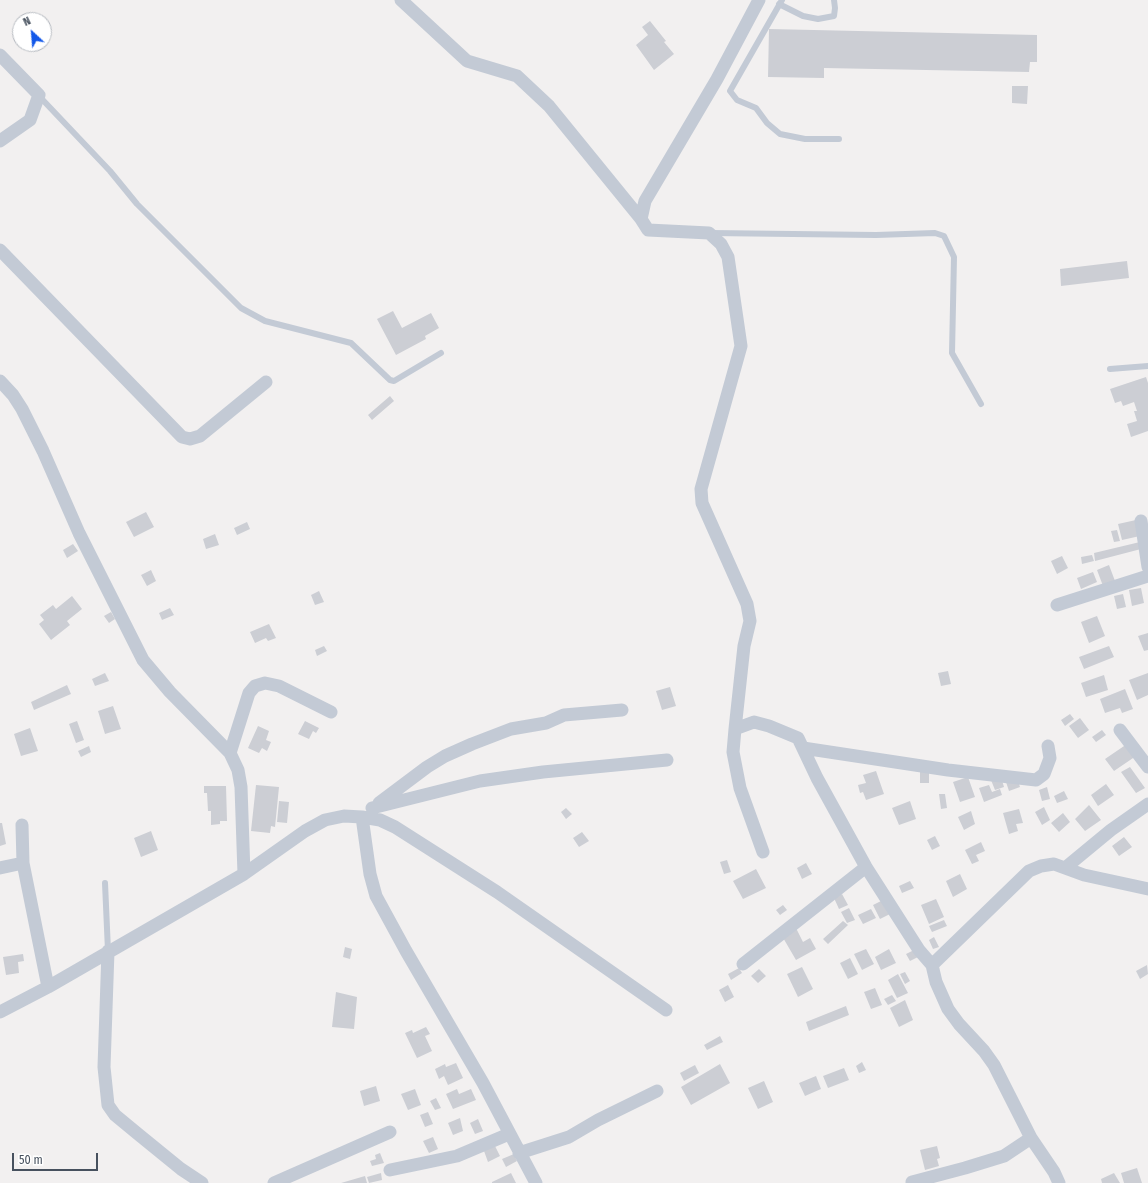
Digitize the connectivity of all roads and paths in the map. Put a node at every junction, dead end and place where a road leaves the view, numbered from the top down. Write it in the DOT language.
graph roads {
  1 [pos="401,0"];
  2 [pos="759,0"];
  3 [pos="834,0"];
  4 [pos="781,2"];
  5 [pos="0,55"];
  6 [pos="39,96"];
  7 [pos="839,139"];
  8 [pos="0,141"];
  9 [pos="641,219"];
  10 [pos="709,233"];
  11 [pos="0,250"];
  12 [pos="441,353"];
  13 [pos="1148,366"];
  14 [pos="1110,369"];
  15 [pos="0,381"];
  16 [pos="266,382"];
  17 [pos="982,404"];
  18 [pos="1141,521"];
  19 [pos="1148,567"];
  20 [pos="1148,576"];
  21 [pos="1057,605"];
  22 [pos="622,710"];
  23 [pos="331,712"];
  24 [pos="735,729"];
  25 [pos="1120,730"];
  26 [pos="1048,746"];
  27 [pos="803,748"];
  28 [pos="230,753"];
  29 [pos="667,760"];
  30 [pos="1148,767"];
  31 [pos="1148,804"];
  32 [pos="372,808"];
  33 [pos="362,817"];
  34 [pos="22,825"];
  35 [pos="763,852"];
  36 [pos="23,863"];
  37 [pos="866,867"];
  38 [pos="0,868"];
  39 [pos="1066,868"];
  40 [pos="244,874"];
  41 [pos="105,883"];
  42 [pos="1148,889"];
  43 [pos="108,951"];
  44 [pos="743,964"];
  45 [pos="932,965"];
  46 [pos="48,987"];
  47 [pos="666,1010"];
  48 [pos="0,1012"];
  49 [pos="657,1091"];
  50 [pos="390,1132"];
  51 [pos="508,1134"];
  52 [pos="1031,1138"];
  53 [pos="519,1153"];
  54 [pos="390,1170"];
  55 [pos="912,1182"];
  56 [pos="202,1183"];
  57 [pos="274,1183"];
  58 [pos="536,1183"];
  59 [pos="1059,1183"];
  1 -- 9 [label="street"];
  2 -- 9 [label="street"];
  3 -- 4 [label="lane"];
  4 -- 7 [label="lane"];
  5 -- 6 [label="street"];
  6 -- 8 [label="street"];
  6 -- 12 [label="lane"];
  9 -- 10 [label="street"];
  10 -- 17 [label="lane"];
  10 -- 24 [label="street"];
  11 -- 16 [label="street"];
  13 -- 14 [label="lane"];
  15 -- 28 [label="street"];
  18 -- 19 [label="street"];
  20 -- 21 [label="street"];
  22 -- 32 [label="street"];
  23 -- 28 [label="street"];
  24 -- 27 [label="street"];
  24 -- 35 [label="street"];
  25 -- 30 [label="street"];
  26 -- 27 [label="street"];
  27 -- 37 [label="street"];
  28 -- 40 [label="street"];
  29 -- 32 [label="street"];
  31 -- 39 [label="street"];
  32 -- 33 [label="street"];
  33 -- 40 [label="street"];
  33 -- 47 [label="street"];
  33 -- 51 [label="street"];
  34 -- 36 [label="street"];
  36 -- 38 [label="street"];
  36 -- 46 [label="street"];
  37 -- 44 [label="street"];
  37 -- 45 [label="street"];
  39 -- 42 [label="street"];
  39 -- 45 [label="street"];
  40 -- 43 [label="street"];
  41 -- 43 [label="lane"];
  43 -- 46 [label="street"];
  43 -- 56 [label="street"];
  45 -- 52 [label="street"];
  46 -- 48 [label="street"];
  49 -- 53 [label="street"];
  50 -- 57 [label="street"];
  51 -- 53 [label="street"];
  51 -- 54 [label="street"];
  52 -- 55 [label="street"];
  52 -- 59 [label="street"];
  53 -- 58 [label="street"];
}
